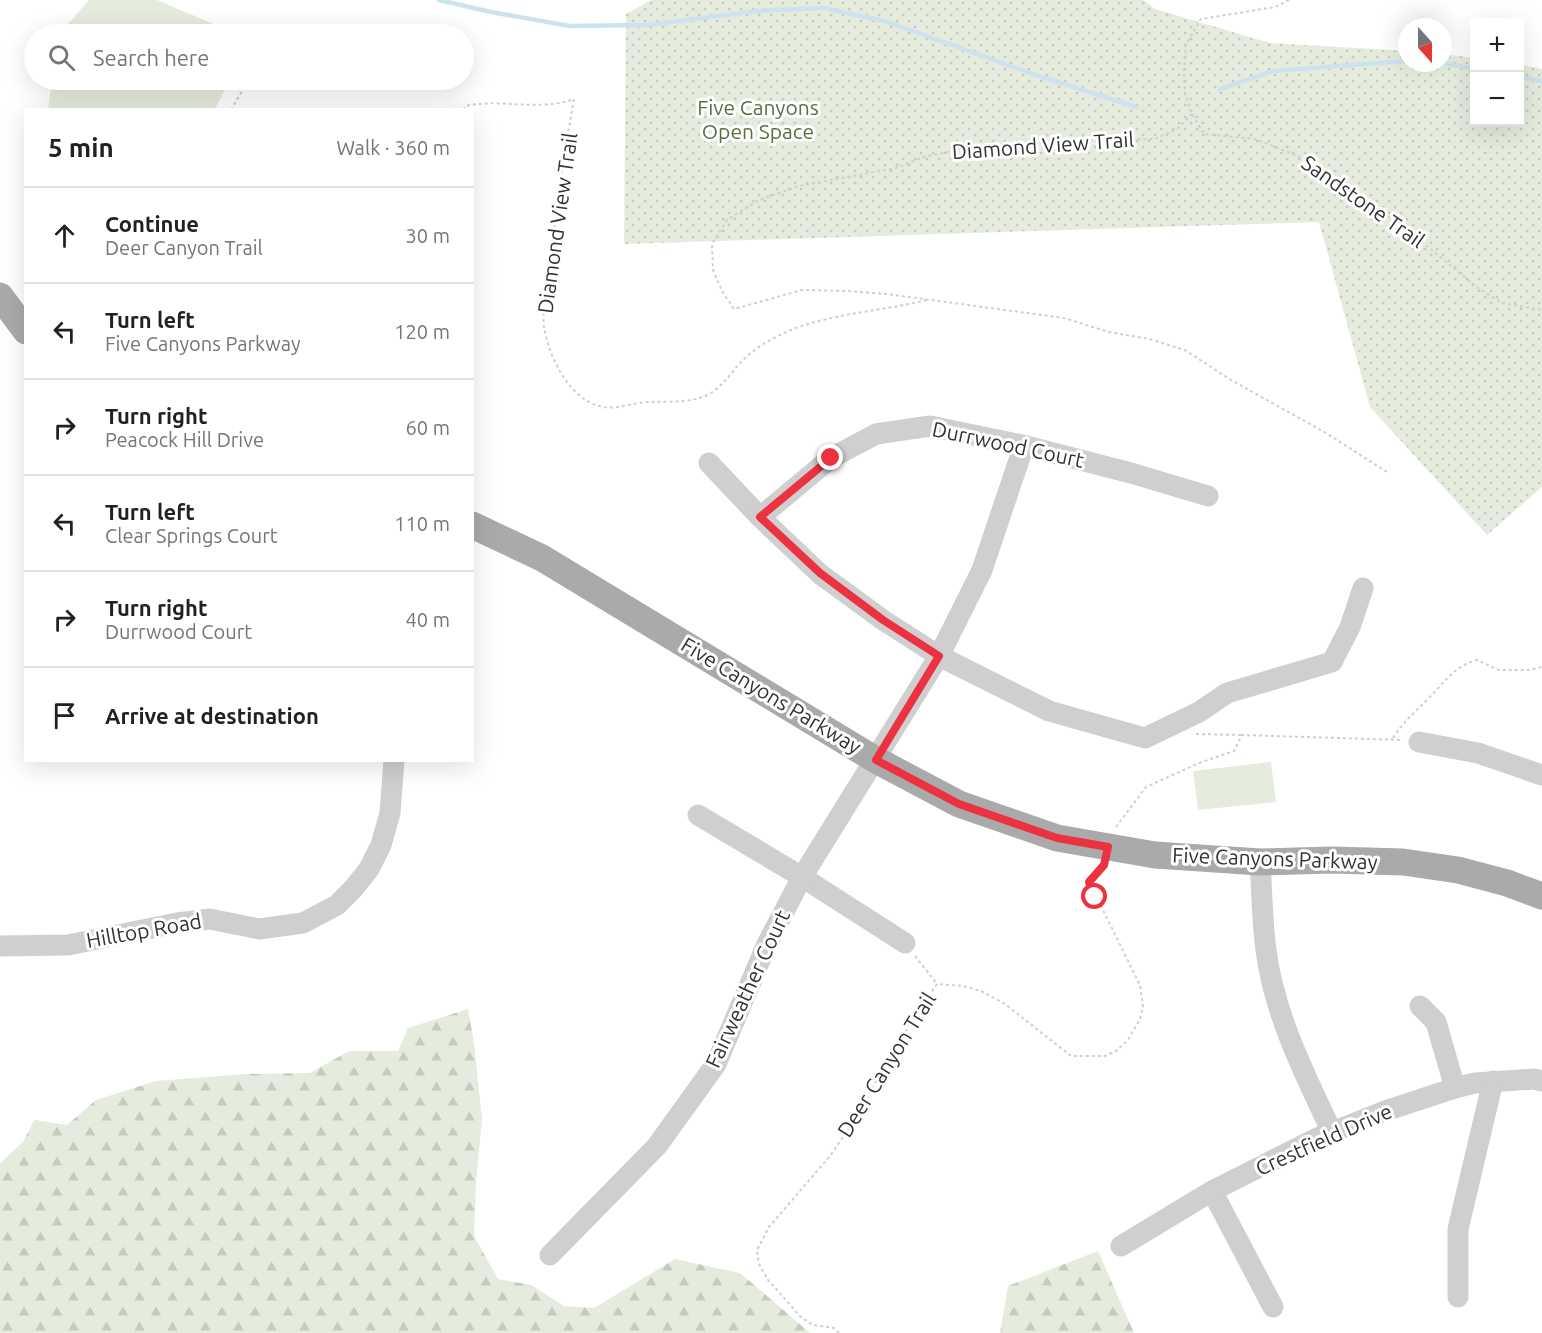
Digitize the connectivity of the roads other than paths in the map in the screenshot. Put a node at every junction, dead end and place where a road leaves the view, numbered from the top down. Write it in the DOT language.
graph roads {
  1 [pos="0,296"];
  2 [pos="24,328"];
  3 [pos="1022,445"];
  4 [pos="709,463"];
  5 [pos="1208,496"];
  6 [pos="760,517"];
  7 [pos="474,526"];
  8 [pos="474,542"];
  9 [pos="1363,588"];
  10 [pos="939,656"];
  11 [pos="1419,742"];
  12 [pos="394,762"];
  13 [pos="872,766"];
  14 [pos="1542,775"];
  15 [pos="698,815"];
  16 [pos="1261,868"];
  17 [pos="802,877"];
  18 [pos="1542,896"];
  19 [pos="1542,907"];
  20 [pos="905,944"];
  21 [pos="0,946"];
  22 [pos="1420,1006"];
  23 [pos="1493,1081"];
  24 [pos="1542,1081"];
  25 [pos="1455,1088"];
  26 [pos="1332,1132"];
  27 [pos="1212,1191"];
  28 [pos="1121,1246"];
  29 [pos="550,1254"];
  30 [pos="1458,1297"];
  31 [pos="1273,1307"];
  1 -- 2 [label="main road"];
  3 -- 5 [label="street, Durrwood Court"];
  3 -- 6 [label="street, Durrwood Court"];
  3 -- 10 [label="street, Fairweather Court"];
  4 -- 6 [label="street"];
  6 -- 10 [label="street"];
  7 -- 13 [label="main road, Five Canyons Parkway"];
  8 -- 13 [label="main road, Five Canyons Parkway"];
  9 -- 10 [label="street"];
  10 -- 13 [label="street, Fairweather Court"];
  11 -- 14 [label="street"];
  12 -- 21 [label="street, Hilltop Road"];
  13 -- 16 [label="main road, Five Canyons Parkway"];
  13 -- 17 [label="street, Fairweather Court"];
  15 -- 17 [label="street"];
  16 -- 18 [label="main road, Five Canyons Parkway"];
  16 -- 19 [label="main road, Five Canyons Parkway"];
  16 -- 26 [label="street"];
  17 -- 20 [label="street"];
  17 -- 29 [label="street, Fairweather Court"];
  22 -- 25 [label="street"];
  23 -- 24 [label="street, Crestfield Drive"];
  23 -- 25 [label="street, Crestfield Drive"];
  23 -- 30 [label="street"];
  25 -- 26 [label="street, Crestfield Drive"];
  26 -- 27 [label="street, Crestfield Drive"];
  27 -- 28 [label="street, Crestfield Drive"];
  27 -- 31 [label="street"];
}
